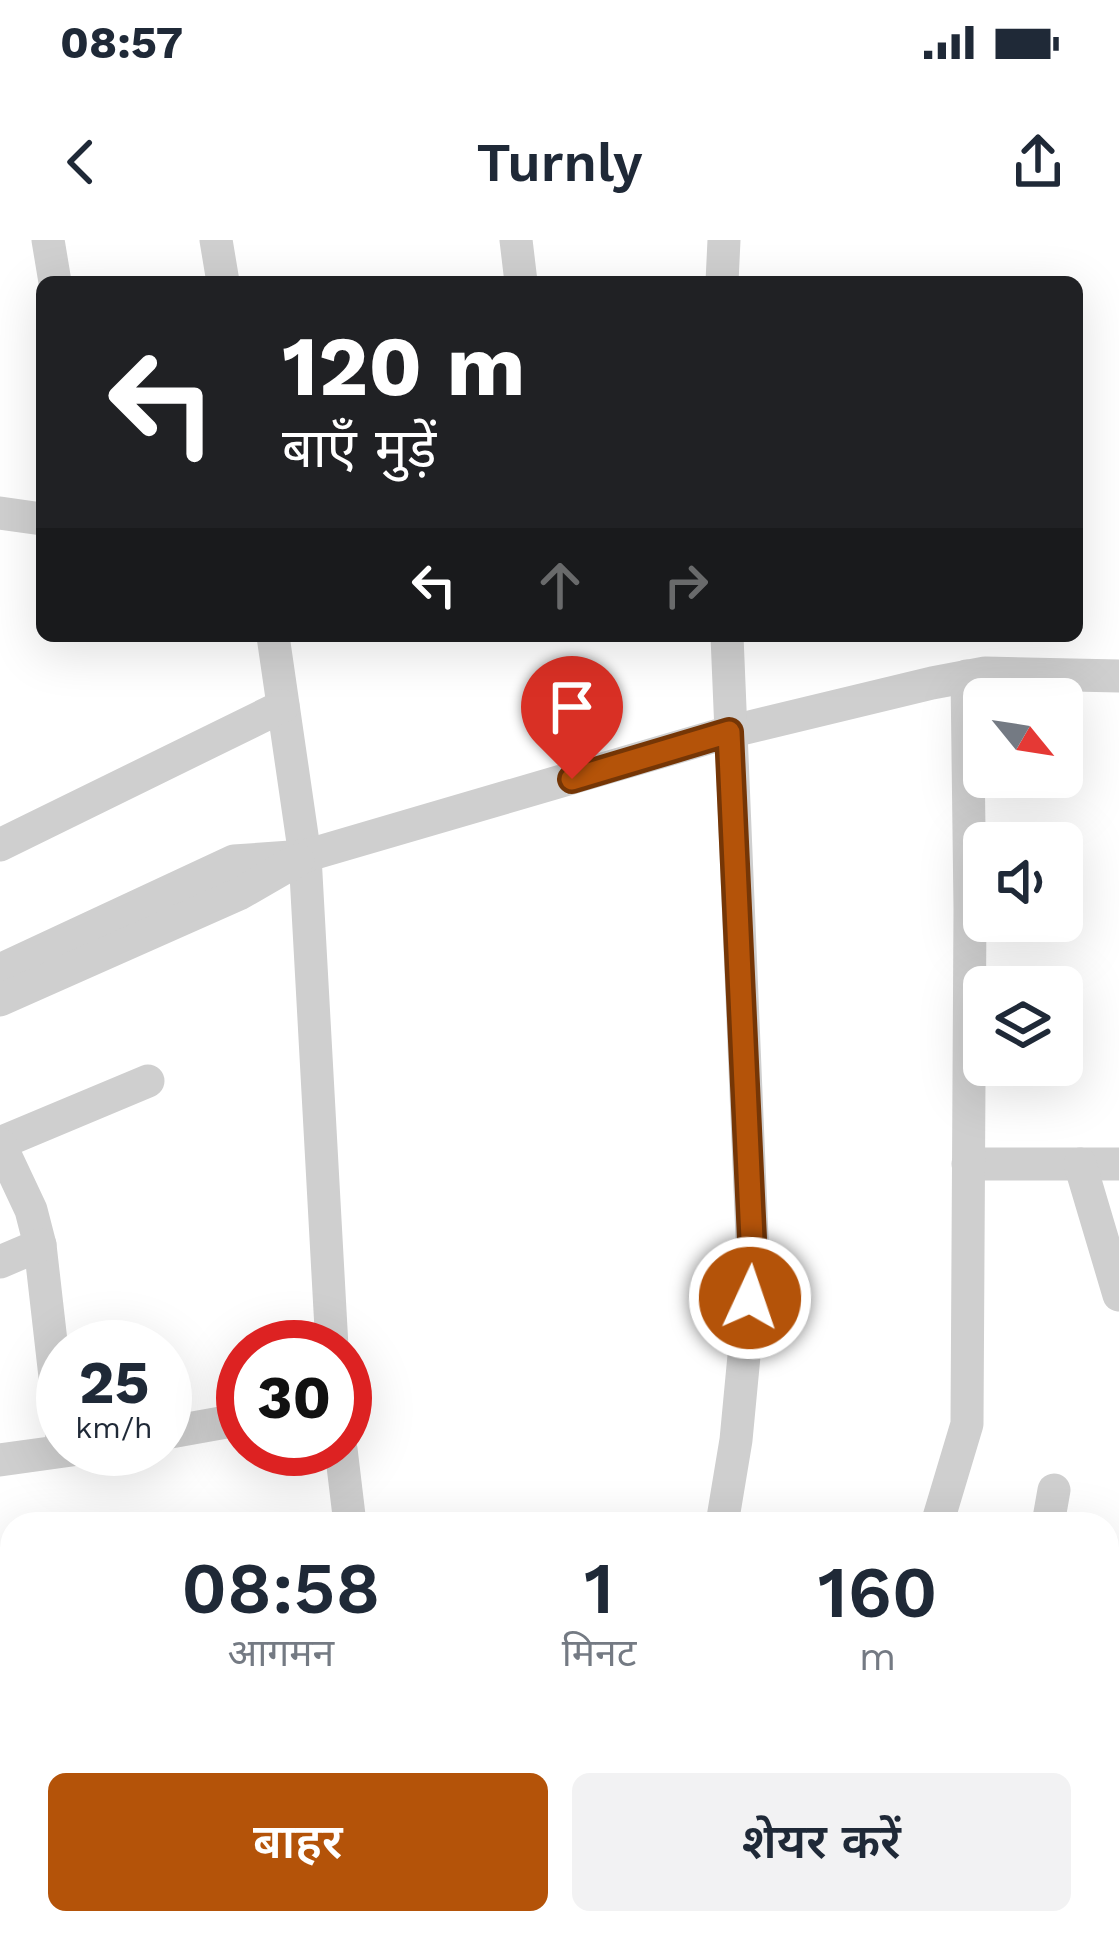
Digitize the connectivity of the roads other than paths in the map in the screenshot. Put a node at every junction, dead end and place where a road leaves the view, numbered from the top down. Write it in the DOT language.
graph roads {
  1 [pos="48,240"];
  2 [pos="216,240"];
  3 [pos="516,240"];
  4 [pos="724,240"];
  5 [pos="54,276"];
  6 [pos="222,276"];
  7 [pos="520,276"];
  8 [pos="722,276"];
  9 [pos="0,513"];
  10 [pos="36,518"];
  11 [pos="274,642"];
  12 [pos="727,642"];
  13 [pos="968,676"];
  14 [pos="1119,676"];
  15 [pos="283,706"];
  16 [pos="729,732"];
  17 [pos="0,844"];
  18 [pos="305,856"];
  19 [pos="0,970"];
  20 [pos="0,1000"];
  21 [pos="148,1081"];
  22 [pos="0,1143"];
  23 [pos="968,1164"];
  24 [pos="1080,1164"];
  25 [pos="1119,1164"];
  26 [pos="40,1245"];
  27 [pos="0,1262"];
  28 [pos="1119,1295"];
  29 [pos="50,1320"];
  30 [pos="331,1320"];
  31 [pos="36,1454"];
  32 [pos="0,1460"];
  33 [pos="344,1476"];
  34 [pos="1054,1490"];
  35 [pos="349,1512"];
  36 [pos="724,1512"];
  37 [pos="941,1512"];
  38 [pos="1050,1512"];
  1 -- 5 [label="street"];
  2 -- 6 [label="street"];
  3 -- 7 [label="street"];
  4 -- 8 [label="street"];
  9 -- 10 [label="street"];
  11 -- 15 [label="street"];
  12 -- 16 [label="street"];
  13 -- 14 [label="street"];
  13 -- 16 [label="street"];
  13 -- 23 [label="street"];
  15 -- 17 [label="street"];
  15 -- 18 [label="street"];
  16 -- 18 [label="street"];
  16 -- 36 [label="street"];
  18 -- 19 [label="street"];
  18 -- 20 [label="street"];
  18 -- 30 [label="street"];
  21 -- 22 [label="street"];
  22 -- 26 [label="street"];
  23 -- 24 [label="street"];
  23 -- 37 [label="street"];
  24 -- 25 [label="street"];
  24 -- 28 [label="street"];
  26 -- 27 [label="street"];
  26 -- 29 [label="street"];
  31 -- 32 [label="street"];
  33 -- 35 [label="street"];
  34 -- 38 [label="street"];
}
